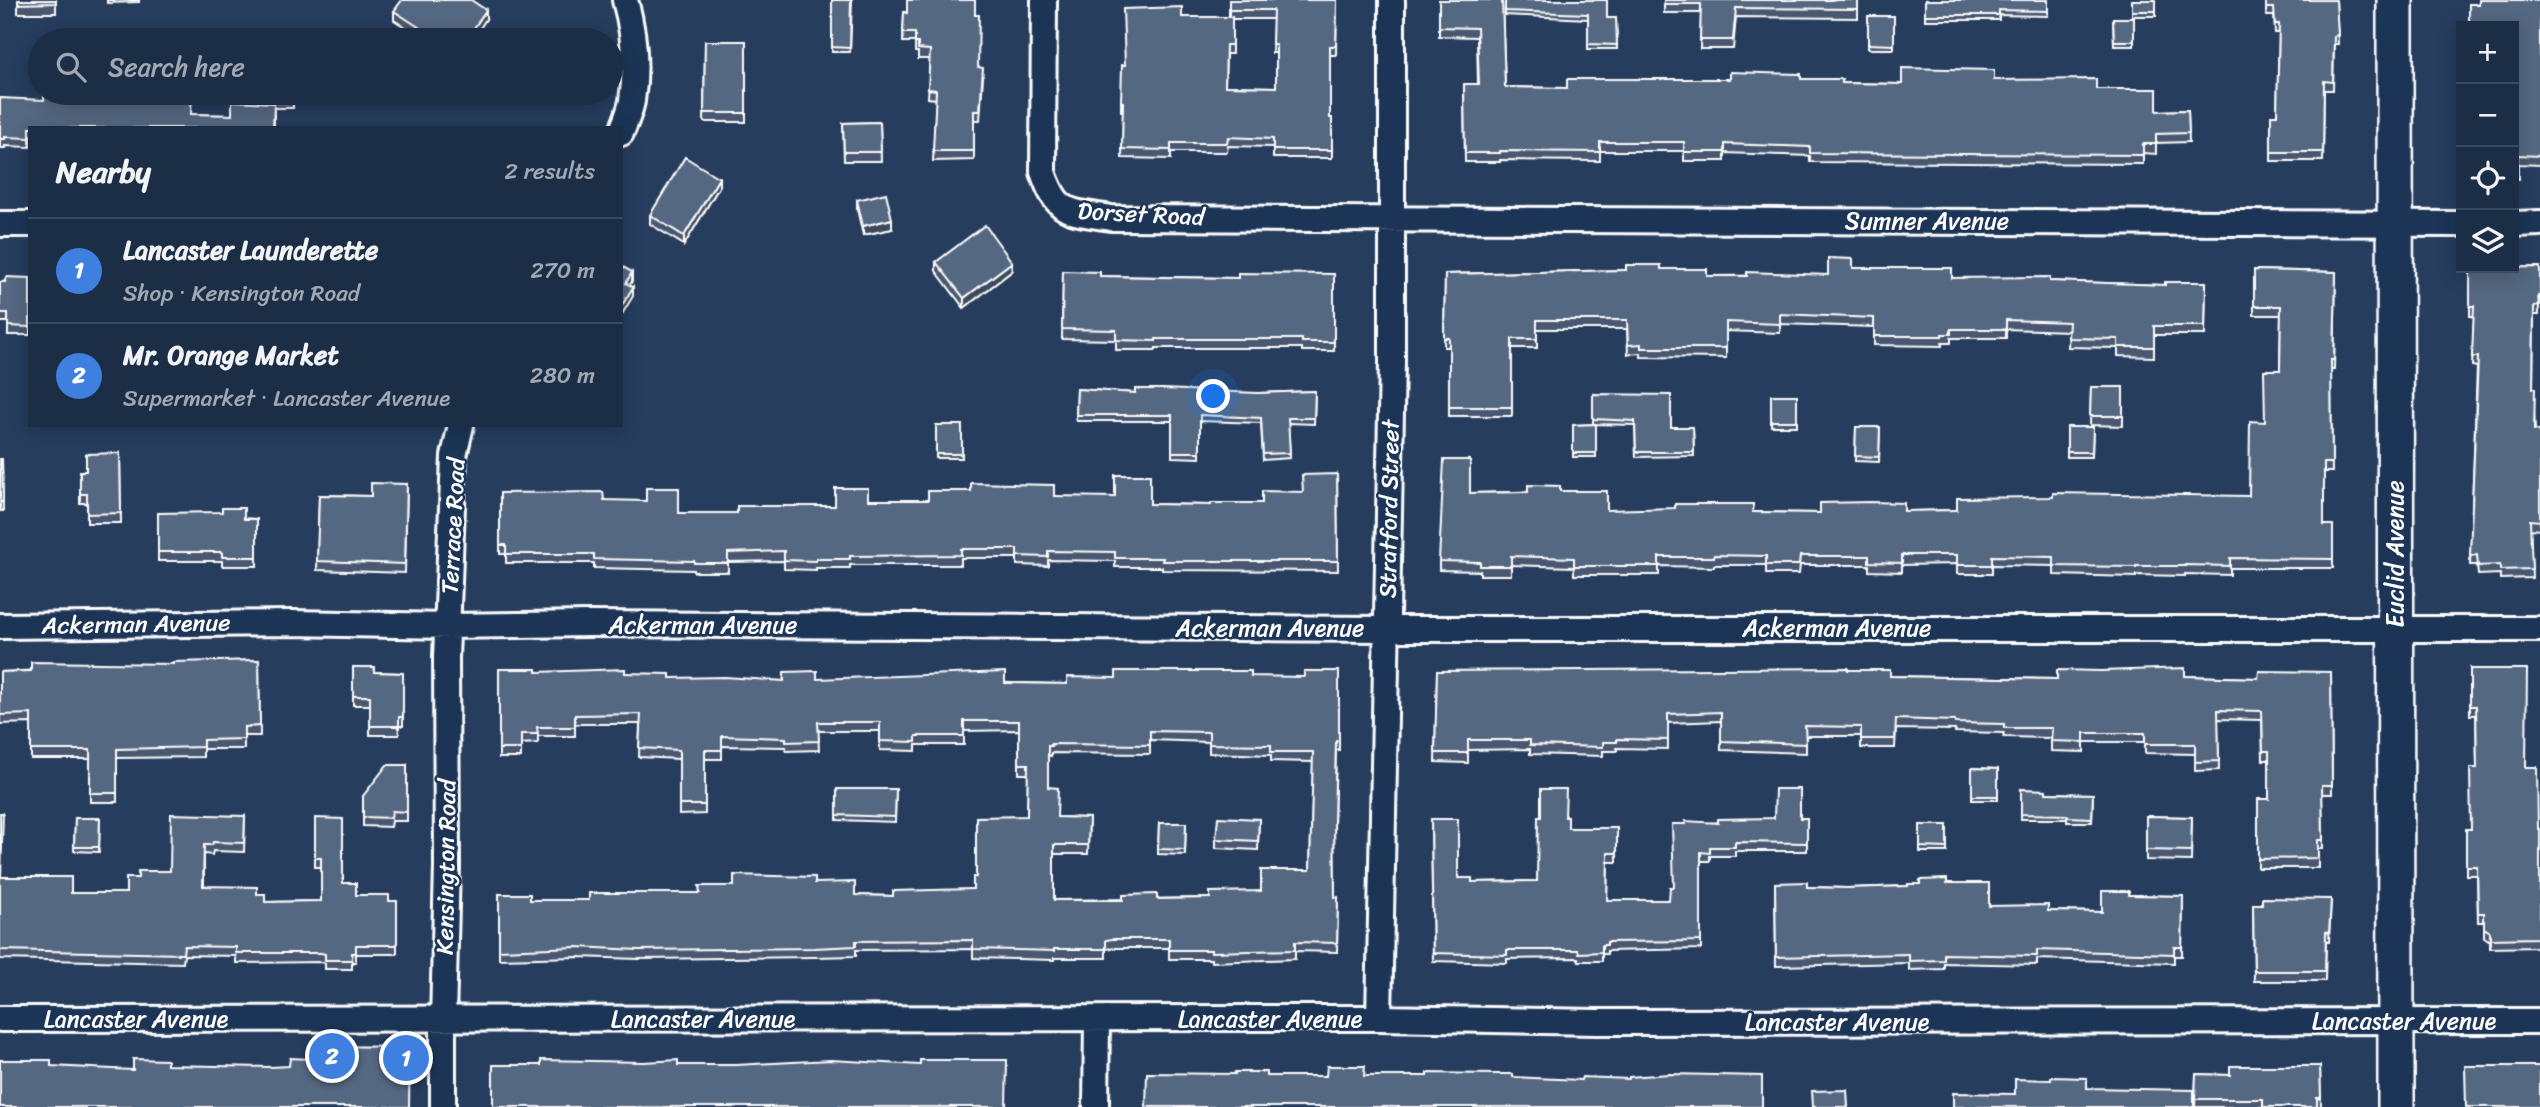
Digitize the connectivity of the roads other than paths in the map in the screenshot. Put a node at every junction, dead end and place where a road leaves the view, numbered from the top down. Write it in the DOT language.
graph roads {
  1 [pos="625,0"];
  2 [pos="1044,0"];
  3 [pos="1392,0"];
  4 [pos="2395,0"];
  5 [pos="623,128"];
  6 [pos="1393,218"];
  7 [pos="2519,223"];
  8 [pos="2540,223"];
  9 [pos="0,224"];
  10 [pos="28,224"];
  11 [pos="2394,224"];
  12 [pos="2456,224"];
  13 [pos="461,427"];
  14 [pos="0,626"];
  15 [pos="448,626"];
  16 [pos="1386,629"];
  17 [pos="2396,629"];
  18 [pos="2540,629"];
  19 [pos="1379,1018"];
  20 [pos="0,1019"];
  21 [pos="443,1019"];
  22 [pos="1097,1020"];
  23 [pos="2397,1021"];
  24 [pos="2540,1021"];
  25 [pos="443,1107"];
  26 [pos="1096,1107"];
  27 [pos="2396,1107"];
  1 -- 5 [label="street"];
  2 -- 6 [label="street, Dorset Road"];
  3 -- 6 [label="street, Stratford Street"];
  4 -- 11 [label="street, Euclid Avenue"];
  6 -- 11 [label="street, Sumner Avenue"];
  6 -- 16 [label="street, Stratford Street"];
  7 -- 8 [label="street"];
  9 -- 10 [label="street"];
  11 -- 12 [label="street, Sumner Avenue"];
  11 -- 17 [label="street, Euclid Avenue"];
  13 -- 15 [label="street, Terrace Road"];
  14 -- 15 [label="street, Ackerman Avenue"];
  15 -- 16 [label="street, Ackerman Avenue"];
  15 -- 21 [label="street, Kensington Road"];
  16 -- 17 [label="street, Ackerman Avenue"];
  16 -- 19 [label="street, Stratford Street"];
  17 -- 18 [label="street, Ackerman Avenue"];
  17 -- 23 [label="street, Euclid Avenue"];
  19 -- 22 [label="street, Lancaster Avenue"];
  19 -- 23 [label="street, Lancaster Avenue"];
  20 -- 21 [label="street, Lancaster Avenue"];
  21 -- 22 [label="street, Lancaster Avenue"];
  21 -- 25 [label="street, Kensington Road"];
  22 -- 26 [label="street"];
  23 -- 24 [label="street, Lancaster Avenue"];
  23 -- 27 [label="street, Euclid Avenue"];
}
